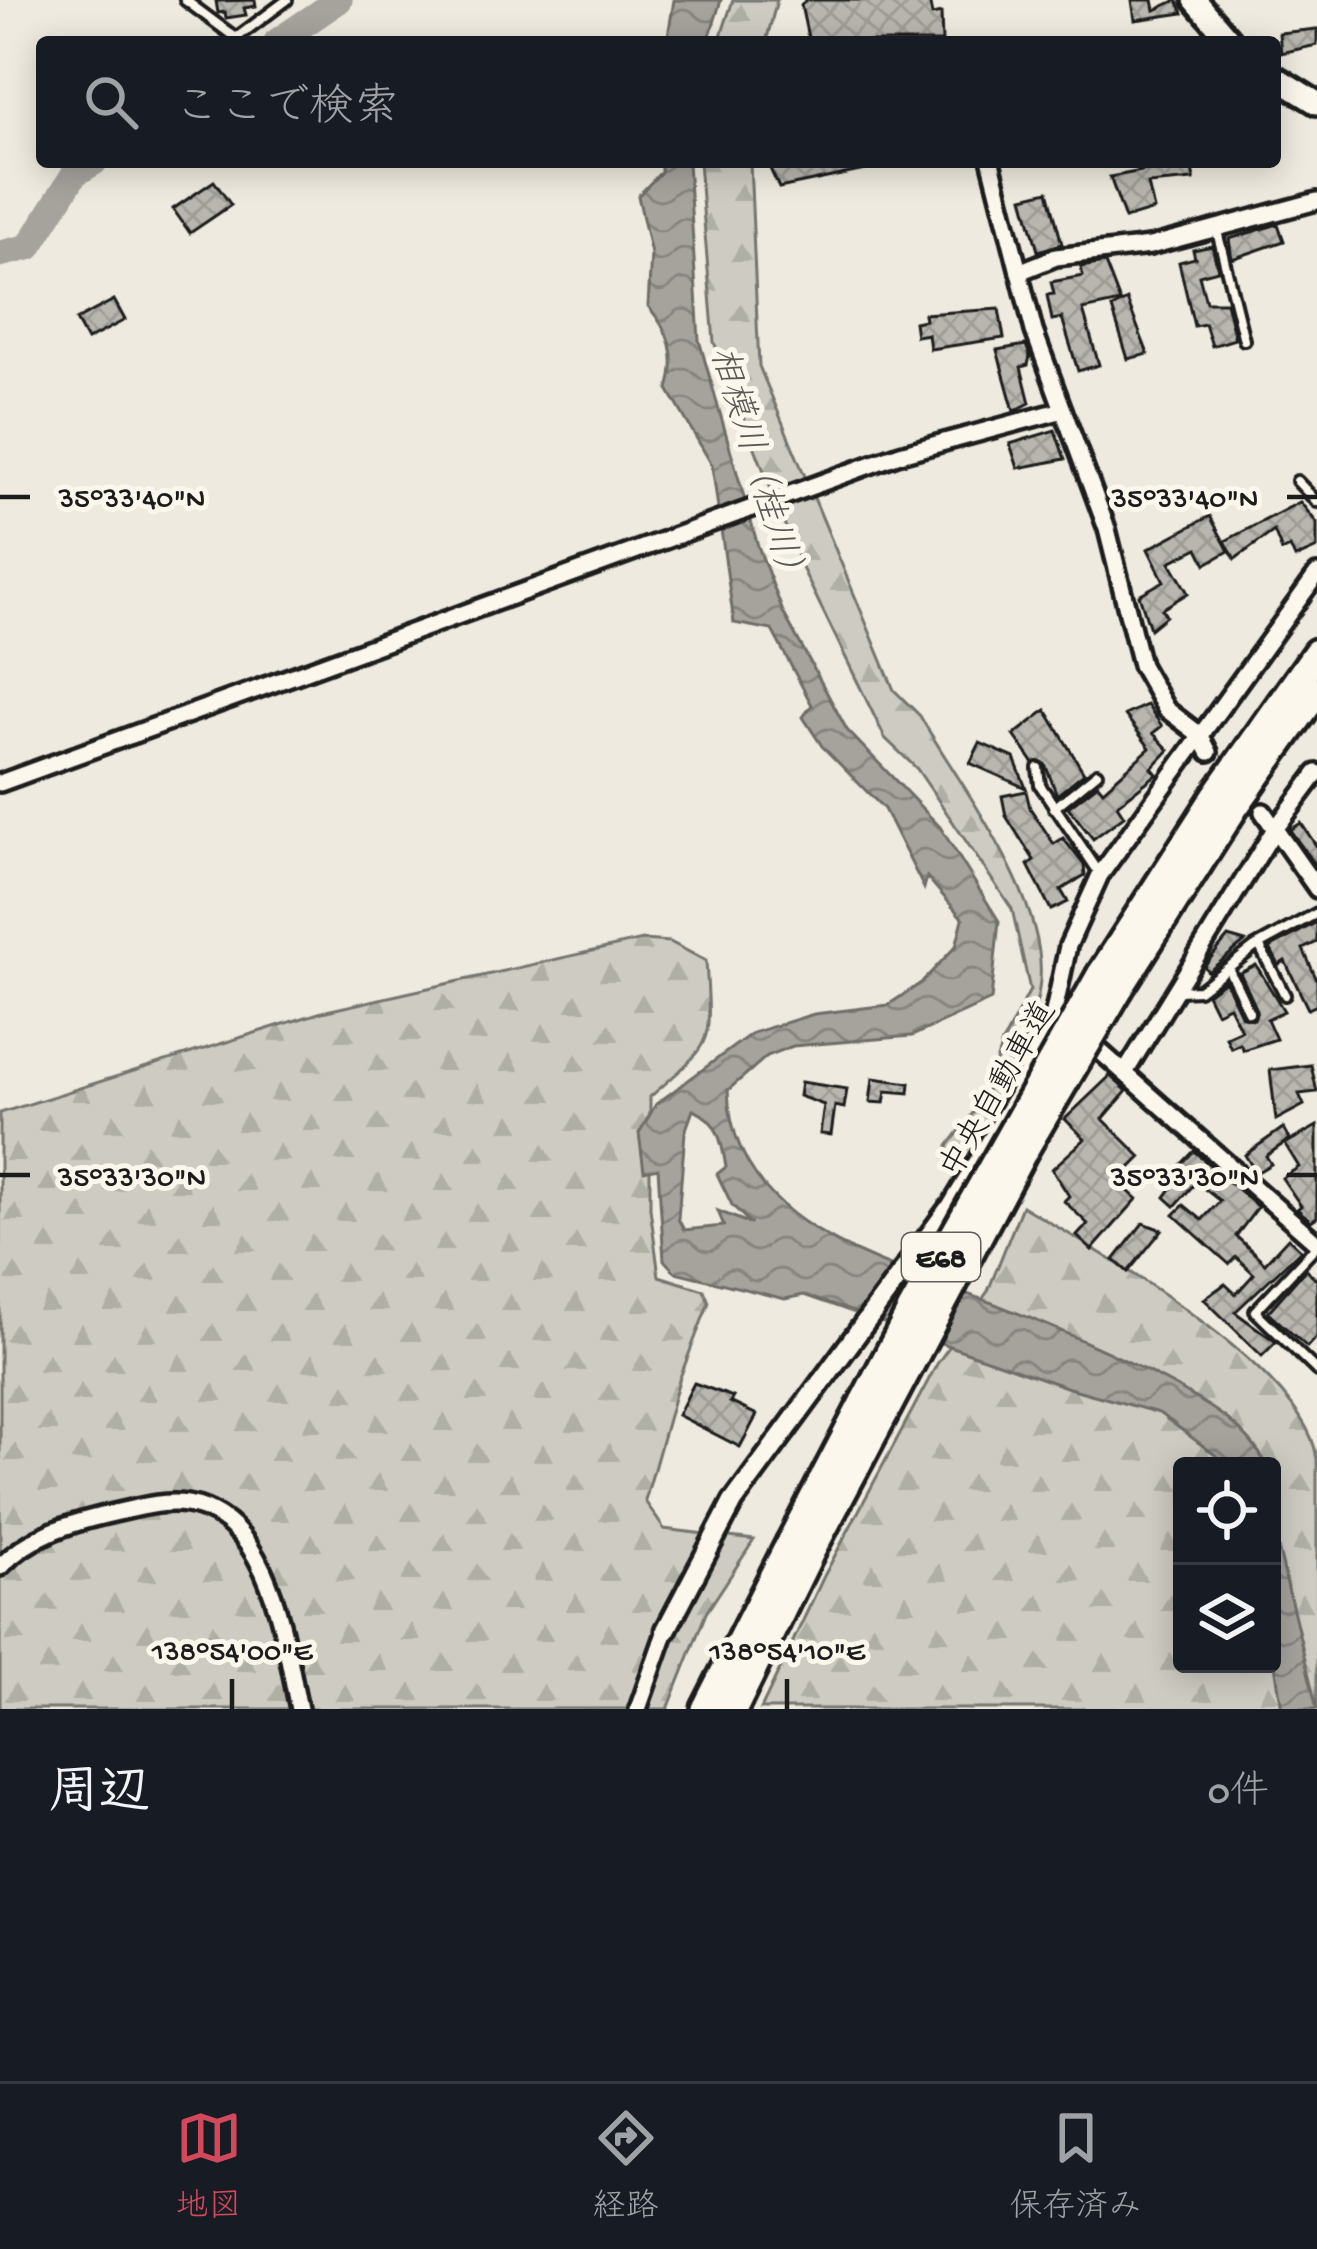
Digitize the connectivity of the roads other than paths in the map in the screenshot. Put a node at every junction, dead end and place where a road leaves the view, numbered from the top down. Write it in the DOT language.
graph roads {
  1 [pos="185,0"];
  2 [pos="287,0"];
  3 [pos="1195,0"];
  4 [pos="233,36"];
  5 [pos="239,36"];
  6 [pos="1226,36"];
  7 [pos="1281,81"];
  8 [pos="1317,103"];
  9 [pos="993,168"];
  10 [pos="1317,201"];
  11 [pos="1216,226"];
  12 [pos="1019,272"];
  13 [pos="1244,340"];
  14 [pos="1063,410"];
  15 [pos="1297,481"];
  16 [pos="1317,502"];
  17 [pos="1317,574"];
  18 [pos="1317,653"];
  19 [pos="1317,691"];
  20 [pos="1200,735"];
  21 [pos="1209,752"];
  22 [pos="1038,768"];
  23 [pos="1097,773"];
  24 [pos="1317,773"];
  25 [pos="0,783"];
  26 [pos="1054,808"];
  27 [pos="1263,812"];
  28 [pos="1273,832"];
  29 [pos="1100,875"];
  30 [pos="1317,889"];
  31 [pos="1317,913"];
  32 [pos="1259,945"];
  33 [pos="1228,968"];
  34 [pos="1110,981"];
  35 [pos="1178,991"];
  36 [pos="1285,995"];
  37 [pos="1054,1012"];
  38 [pos="1249,1012"];
  39 [pos="1126,1071"];
  40 [pos="948,1210"];
  41 [pos="1317,1244"];
  42 [pos="1317,1371"];
  43 [pos="799,1550"];
  44 [pos="0,1567"];
  45 [pos="666,1630"];
  46 [pos="298,1709"];
  47 [pos="638,1709"];
  48 [pos="706,1709"];
  49 [pos="734,1709"];
  1 -- 4 [label="lane"];
  2 -- 5 [label="lane"];
  3 -- 6 [label="main road"];
  7 -- 8 [label="main road"];
  9 -- 12 [label="street"];
  10 -- 11 [label="street"];
  11 -- 12 [label="street"];
  11 -- 13 [label="lane"];
  12 -- 14 [label="street"];
  14 -- 20 [label="street"];
  14 -- 25 [label="street"];
  15 -- 16 [label="lane"];
  17 -- 20 [label="street"];
  18 -- 34 [label="highway, 中央自動車道 / E68"];
  19 -- 34 [label="highway, 中央自動車道 / E68"];
  20 -- 21 [label="street"];
  20 -- 29 [label="street"];
  22 -- 26 [label="lane"];
  23 -- 26 [label="lane"];
  24 -- 28 [label="street"];
  26 -- 29 [label="lane"];
  27 -- 28 [label="street"];
  28 -- 30 [label="street"];
  28 -- 35 [label="street"];
  29 -- 37 [label="street"];
  31 -- 32 [label="lane"];
  32 -- 33 [label="lane"];
  32 -- 36 [label="lane"];
  33 -- 35 [label="lane"];
  33 -- 38 [label="lane"];
  34 -- 43 [label="highway, 中央自動車道 / E68, bridge"];
  35 -- 39 [label="street"];
  37 -- 39 [label="street"];
  37 -- 40 [label="street"];
  39 -- 41 [label="street"];
  40 -- 45 [label="street"];
  41 -- 42 [label="lane"];
  43 -- 48 [label="highway, 中央自動車道 / E68"];
  43 -- 49 [label="highway, 中央自動車道 / E68"];
  44 -- 46 [label="street"];
  45 -- 47 [label="street"];
}
